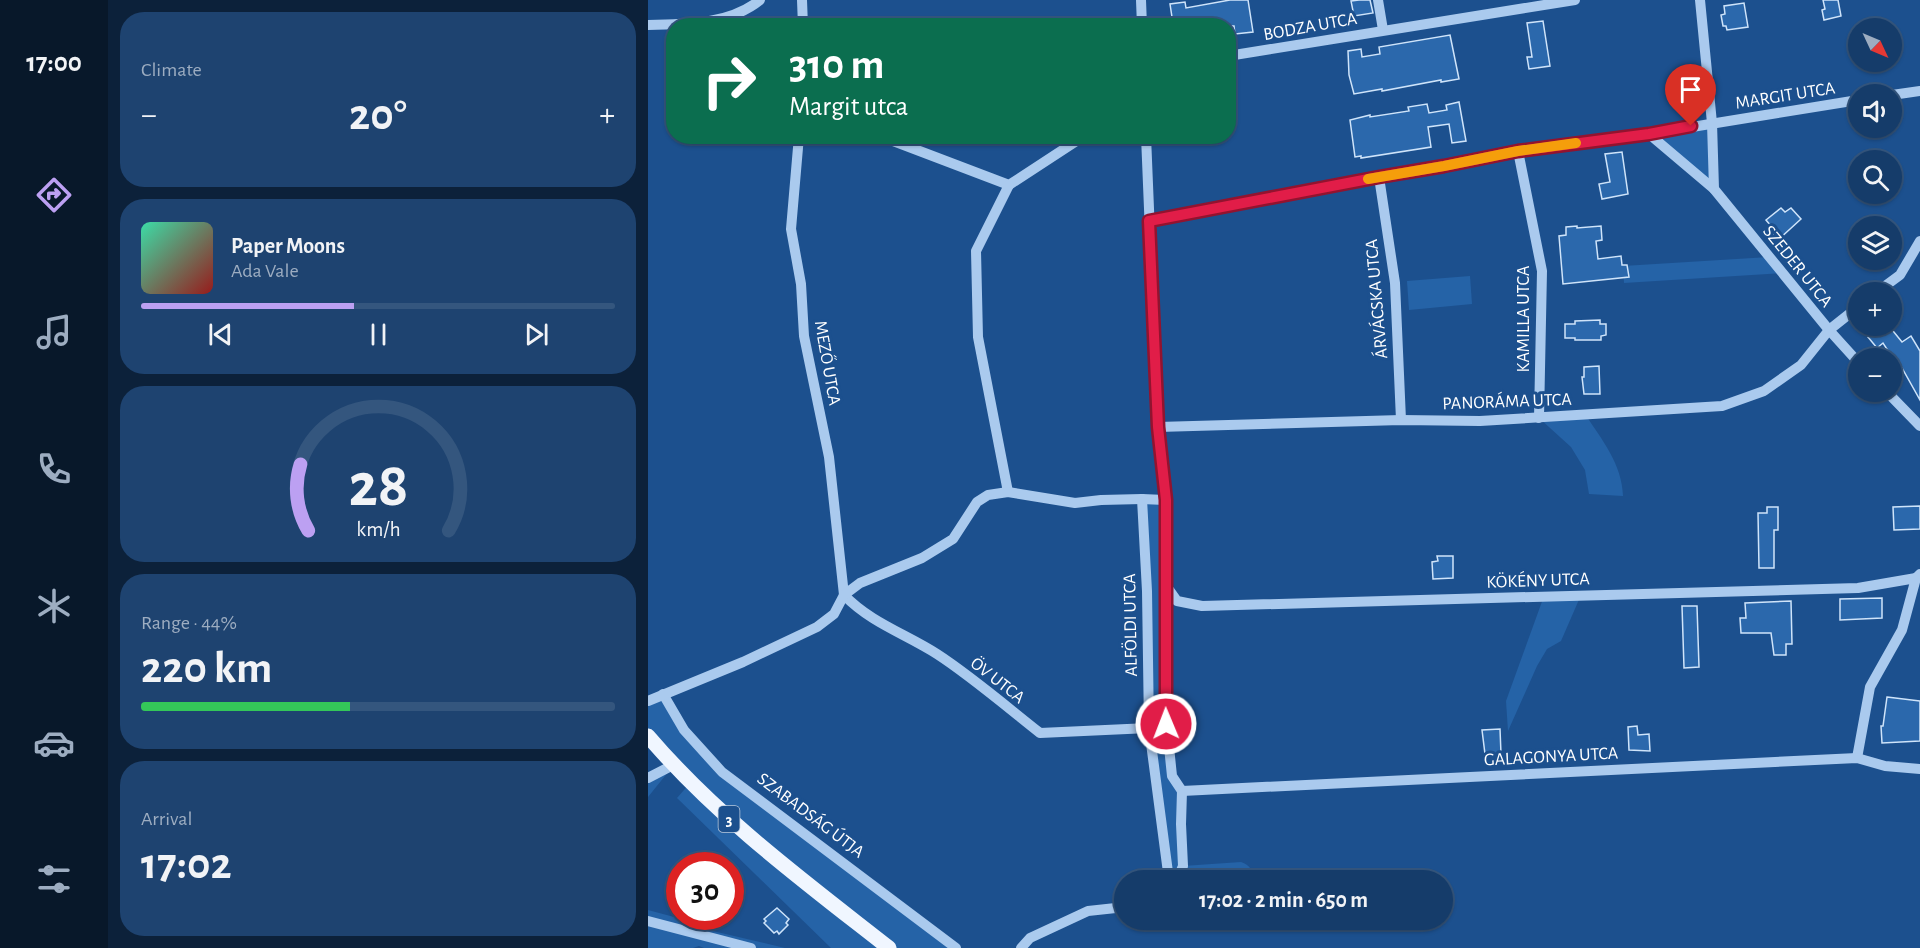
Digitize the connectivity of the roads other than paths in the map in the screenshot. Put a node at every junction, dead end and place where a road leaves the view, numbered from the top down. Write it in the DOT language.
graph roads {
  1 [pos="760,0"];
  2 [pos="802,0"];
  3 [pos="1141,0"];
  4 [pos="1378,0"];
  5 [pos="1575,0"];
  6 [pos="1700,0"];
  7 [pos="720,18"];
  8 [pos="803,18"];
  9 [pos="1142,18"];
  10 [pos="666,24"];
  11 [pos="648,25"];
  12 [pos="1383,30"];
  13 [pos="1236,55"];
  14 [pos="1920,91"];
  15 [pos="1902,94"];
  16 [pos="1848,102"];
  17 [pos="1712,123"];
  18 [pos="1649,134"];
  19 [pos="798,144"];
  20 [pos="901,144"];
  21 [pos="1072,144"];
  22 [pos="1146,144"];
  23 [pos="1518,151"];
  24 [pos="1379,177"];
  25 [pos="1009,185"];
  26 [pos="1714,189"];
  27 [pos="1149,221"];
  28 [pos="1920,241"];
  29 [pos="1890,282"];
  30 [pos="1848,315"];
  31 [pos="1829,330"];
  32 [pos="1848,351"];
  33 [pos="1897,402"];
  34 [pos="1539,418"];
  35 [pos="1401,420"];
  36 [pos="1920,426"];
  37 [pos="1158,427"];
  38 [pos="1008,492"];
  39 [pos="1142,500"];
  40 [pos="1166,500"];
  41 [pos="1918,576"];
  42 [pos="1167,587"];
  43 [pos="844,595"];
  44 [pos="663,694"];
  45 [pos="648,701"];
  46 [pos="1149,728"];
  47 [pos="648,736"];
  48 [pos="1857,758"];
  49 [pos="673,765"];
  50 [pos="1920,769"];
  51 [pos="648,778"];
  52 [pos="1182,791"];
  53 [pos="1168,870"];
  54 [pos="1181,870"];
  55 [pos="1114,908"];
  56 [pos="648,921"];
  57 [pos="751,948"];
  58 [pos="889,948"];
  59 [pos="956,948"];
  60 [pos="1021,948"];
  1 -- 7 [label="street"];
  2 -- 8 [label="street"];
  3 -- 9 [label="street"];
  4 -- 12 [label="street"];
  5 -- 12 [label="street, BODZA UTCA"];
  6 -- 17 [label="street"];
  10 -- 11 [label="street"];
  12 -- 13 [label="street, BODZA UTCA"];
  14 -- 15 [label="street"];
  16 -- 17 [label="street, MARGIT UTCA"];
  17 -- 18 [label="street, MARGIT UTCA"];
  17 -- 26 [label="street"];
  18 -- 23 [label="street, MARGIT UTCA"];
  18 -- 26 [label="street, SZEDER UTCA"];
  19 -- 43 [label="street, MEZŐ UTCA"];
  20 -- 25 [label="street"];
  21 -- 25 [label="street"];
  22 -- 27 [label="street, ALFÖLDI UTCA"];
  23 -- 24 [label="street, MARGIT UTCA"];
  23 -- 34 [label="street, KAMILLA UTCA"];
  24 -- 27 [label="street, MARGIT UTCA"];
  24 -- 35 [label="street, ÁRVÁCSKA UTCA"];
  25 -- 38 [label="street"];
  26 -- 31 [label="street, SZEDER UTCA"];
  27 -- 37 [label="street, ALFÖLDI UTCA"];
  28 -- 29 [label="street"];
  30 -- 31 [label="street, PANORÁMA UTCA"];
  31 -- 32 [label="street, SZEDER UTCA"];
  31 -- 34 [label="street, PANORÁMA UTCA"];
  33 -- 36 [label="street"];
  34 -- 35 [label="street, PANORÁMA UTCA"];
  35 -- 37 [label="street, PANORÁMA UTCA"];
  37 -- 40 [label="street, ALFÖLDI UTCA"];
  38 -- 39 [label="street"];
  38 -- 43 [label="street"];
  39 -- 40 [label="street"];
  39 -- 46 [label="street, ALFÖLDI UTCA"];
  40 -- 42 [label="street, ALFÖLDI UTCA"];
  41 -- 42 [label="street, KÖKÉNY UTCA"];
  41 -- 48 [label="street"];
  42 -- 52 [label="street, ALFÖLDI UTCA"];
  43 -- 44 [label="street"];
  43 -- 46 [label="street, ÖV UTCA"];
  44 -- 45 [label="street"];
  44 -- 59 [label="street, SZABADSÁG ÚTJA"];
  46 -- 53 [label="street, ALFÖLDI UTCA"];
  47 -- 49 [label="main road, 3"];
  48 -- 50 [label="street, GALAGONYA UTCA"];
  48 -- 52 [label="street, GALAGONYA UTCA"];
  49 -- 51 [label="street"];
  49 -- 58 [label="main road, 3"];
  52 -- 54 [label="street, ALFÖLDI UTCA"];
  55 -- 60 [label="street"];
  56 -- 57 [label="street"];
}
